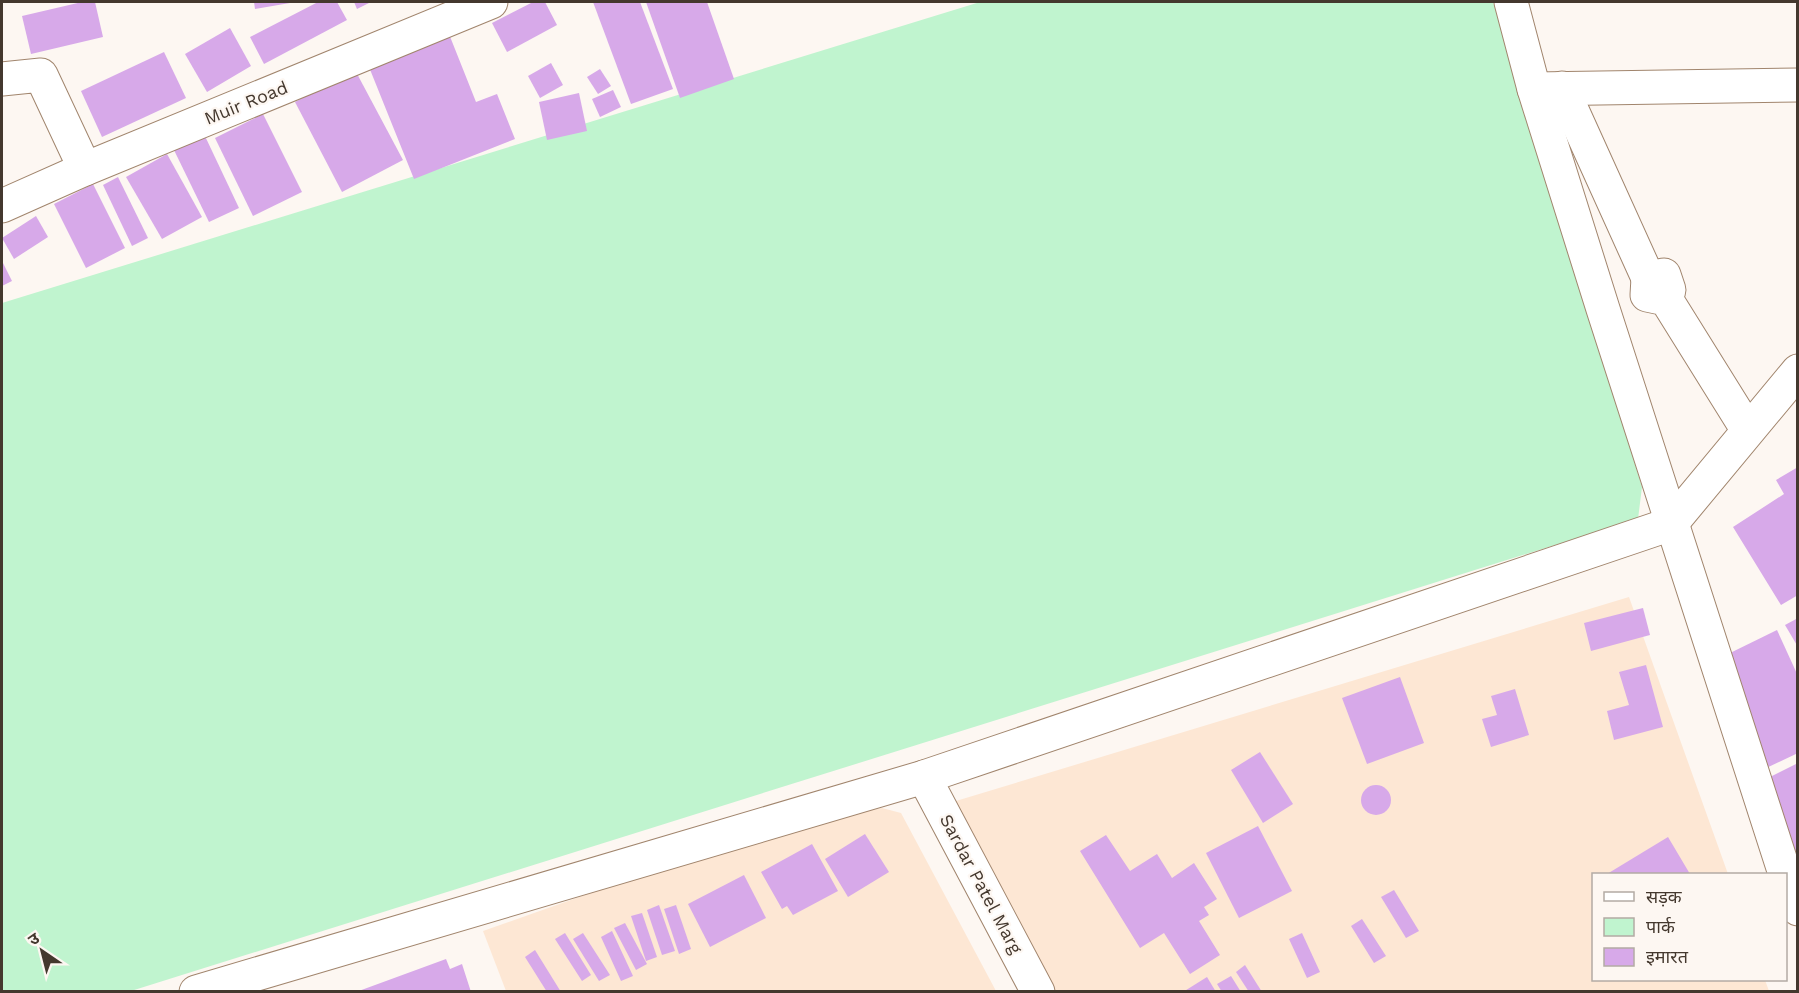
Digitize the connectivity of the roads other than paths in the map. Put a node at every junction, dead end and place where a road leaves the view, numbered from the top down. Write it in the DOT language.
graph roads {
  1 [pos="491,2"];
  2 [pos="1511,2"];
  3 [pos="2,79"];
  4 [pos="1797,85"];
  5 [pos="1548,89"];
  6 [pos="85,169"];
  7 [pos="2,206"];
  8 [pos="1654,290"];
  9 [pos="1603,309"];
  10 [pos="1797,370"];
  11 [pos="1748,429"];
  12 [pos="1671,524"];
  13 [pos="924,777"];
  14 [pos="1785,873"];
  15 [pos="196,992"];
  16 [pos="1038,992"];
  1 -- 6 [label="street, Muir Road"];
  2 -- 5 [label="street"];
  3 -- 6 [label="street"];
  4 -- 5 [label="street"];
  5 -- 8 [label="street"];
  5 -- 9 [label="street"];
  6 -- 7 [label="street, Muir Road"];
  8 -- 9 [label="street"];
  8 -- 11 [label="street"];
  9 -- 12 [label="street"];
  10 -- 11 [label="street"];
  11 -- 12 [label="street"];
  12 -- 13 [label="street"];
  12 -- 14 [label="street"];
  13 -- 15 [label="street"];
  13 -- 16 [label="street, Sardar Patel Marg"];
}
